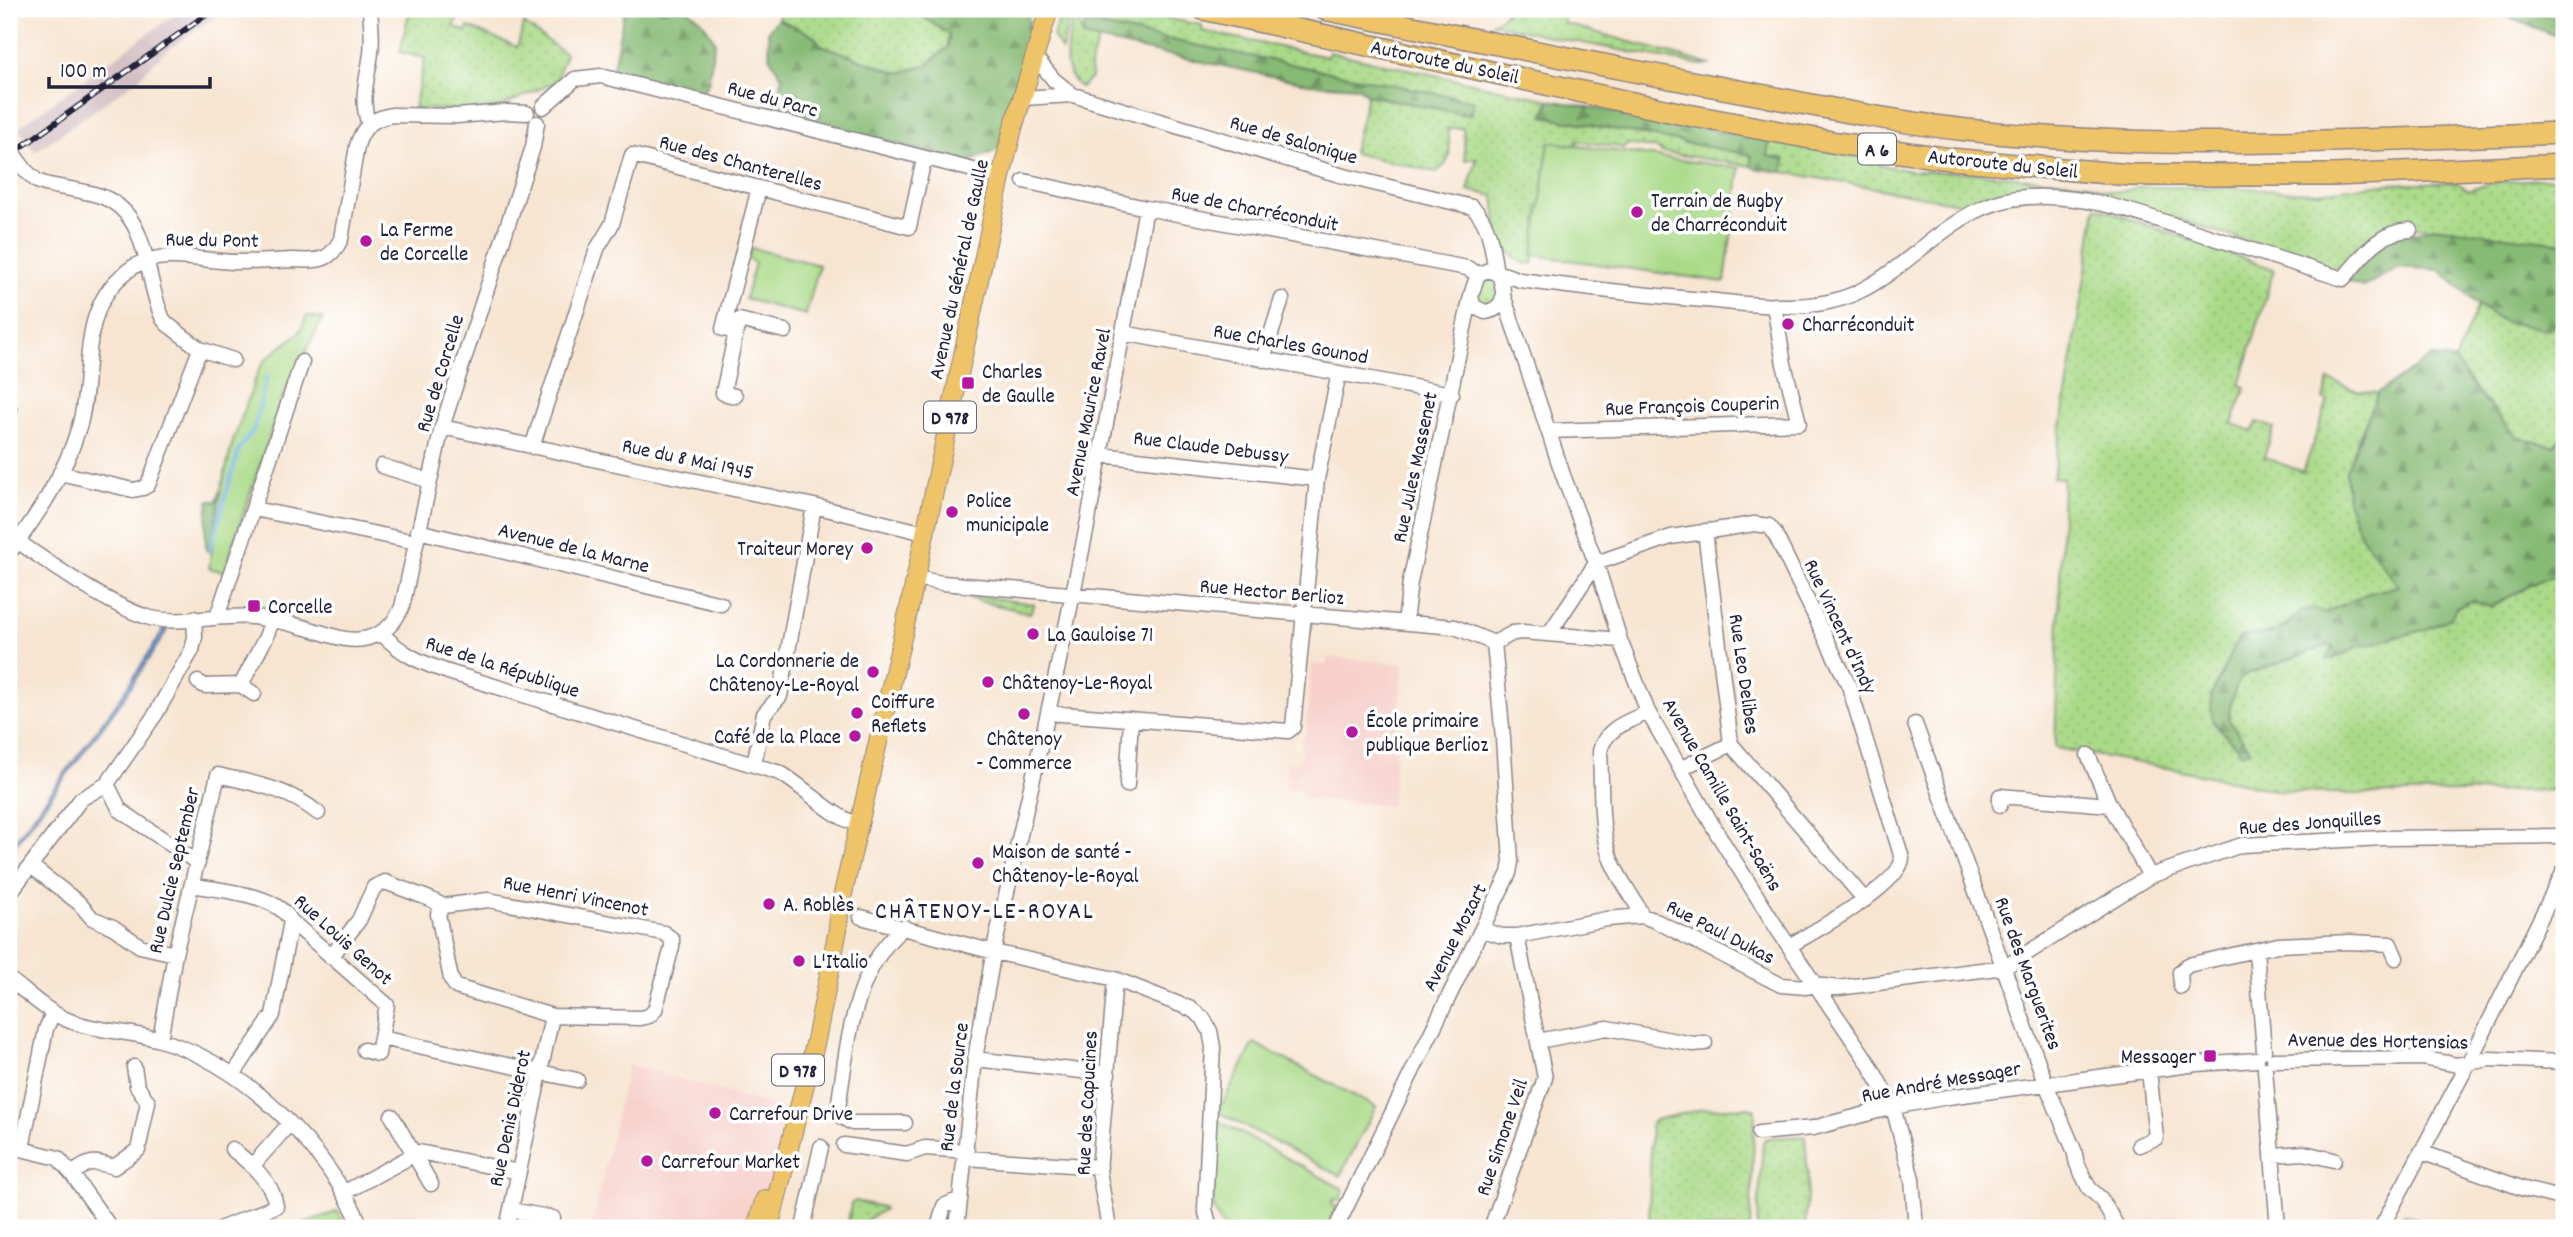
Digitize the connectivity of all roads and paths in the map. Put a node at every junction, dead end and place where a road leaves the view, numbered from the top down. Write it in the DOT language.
graph roads {
  1 [pos="370,9"];
  2 [pos="1049,9"];
  3 [pos="1203,9"];
  4 [pos="1324,9"];
  5 [pos="1035,57"];
  6 [pos="1054,80"];
  7 [pos="1073,95"];
  8 [pos="1049,97"];
  9 [pos="1022,99"];
  10 [pos="532,118"];
  11 [pos="369,124"];
  12 [pos="2564,133"];
  13 [pos="9,148"];
  14 [pos="924,159"];
  15 [pos="2564,165"];
  16 [pos="1001,177"];
  17 [pos="1024,181"];
  18 [pos="759,188"];
  19 [pos="1146,208"];
  20 [pos="2410,230"];
  21 [pos="146,261"];
  22 [pos="1494,280"];
  23 [pos="1282,299"];
  24 [pos="1774,305"];
  25 [pos="1480,308"];
  26 [pos="1513,321"];
  27 [pos="785,331"];
  28 [pos="736,332"];
  29 [pos="1123,333"];
  30 [pos="200,349"];
  31 [pos="233,360"];
  32 [pos="1263,360"];
  33 [pos="302,362"];
  34 [pos="1339,373"];
  35 [pos="1452,394"];
  36 [pos="735,396"];
  37 [pos="442,427"];
  38 [pos="1550,431"];
  39 [pos="533,447"];
  40 [pos="1101,455"];
  41 [pos="382,466"];
  42 [pos="60,472"];
  43 [pos="1317,480"];
  44 [pos="430,481"];
  45 [pos="814,506"];
  46 [pos="254,509"];
  47 [pos="1705,531"];
  48 [pos="925,533"];
  49 [pos="417,537"];
  50 [pos="13,547"];
  51 [pos="1596,563"];
  52 [pos="915,578"];
  53 [pos="1071,595"];
  54 [pos="721,604"];
  55 [pos="1304,615"];
  56 [pos="220,616"];
  57 [pos="194,618"];
  58 [pos="272,620"];
  59 [pos="1405,622"];
  60 [pos="381,633"];
  61 [pos="1549,634"];
  62 [pos="1620,640"];
  63 [pos="1494,643"];
  64 [pos="198,682"];
  65 [pos="241,685"];
  66 [pos="254,694"];
  67 [pos="1648,712"];
  68 [pos="1048,713"];
  69 [pos="1131,719"];
  70 [pos="1916,724"];
  71 [pos="1731,744"];
  72 [pos="2088,755"];
  73 [pos="754,764"];
  74 [pos="1680,769"];
  75 [pos="107,784"];
  76 [pos="1127,785"];
  77 [pos="2000,805"];
  78 [pos="2110,805"];
  79 [pos="318,813"];
  80 [pos="860,825"];
  81 [pos="2564,836"];
  82 [pos="198,863"];
  83 [pos="31,866"];
  84 [pos="2564,871"];
  85 [pos="2150,876"];
  86 [pos="192,885"];
  87 [pos="9,894"];
  88 [pos="1865,900"];
  89 [pos="443,906"];
  90 [pos="839,911"];
  91 [pos="1642,916"];
  92 [pos="861,917"];
  93 [pos="291,921"];
  94 [pos="904,927"];
  95 [pos="1483,930"];
  96 [pos="1517,936"];
  97 [pos="1789,946"];
  98 [pos="2256,951"];
  99 [pos="994,952"];
  100 [pos="176,954"];
  101 [pos="331,957"];
  102 [pos="2396,958"];
  103 [pos="2005,967"];
  104 [pos="9,979"];
  105 [pos="1115,979"];
  106 [pos="1816,985"];
  107 [pos="2181,987"];
  108 [pos="1838,988"];
  109 [pos="1827,1002"];
  110 [pos="53,1013"];
  111 [pos="552,1016"];
  112 [pos="381,1038"];
  113 [pos="160,1040"];
  114 [pos="1538,1041"];
  115 [pos="1705,1043"];
  116 [pos="364,1051"];
  117 [pos="975,1059"];
  118 [pos="2265,1060"];
  119 [pos="2564,1062"];
  120 [pos="134,1067"];
  121 [pos="2462,1069"];
  122 [pos="2149,1070"];
  123 [pos="540,1072"];
  124 [pos="1108,1073"];
  125 [pos="233,1075"];
  126 [pos="577,1080"];
  127 [pos="2046,1084"];
  128 [pos="1893,1107"];
  129 [pos="392,1116"];
  130 [pos="290,1123"];
  131 [pos="905,1123"];
  132 [pos="1759,1133"];
  133 [pos="844,1145"];
  134 [pos="2139,1146"];
  135 [pos="15,1147"];
  136 [pos="821,1147"];
  137 [pos="232,1149"];
  138 [pos="2421,1152"];
  139 [pos="413,1153"];
  140 [pos="966,1154"];
  141 [pos="2273,1155"];
  142 [pos="2334,1160"];
  143 [pos="253,1166"];
  144 [pos="1100,1167"];
  145 [pos="519,1172"];
  146 [pos="72,1174"];
  147 [pos="431,1184"];
  148 [pos="345,1192"];
  149 [pos="960,1199"];
  150 [pos="2564,1199"];
  151 [pos="511,1210"];
  152 [pos="553,1218"];
  153 [pos="107,1228"];
  154 [pos="222,1228"];
  155 [pos="362,1228"];
  156 [pos="507,1228"];
  157 [pos="756,1228"];
  158 [pos="769,1228"];
  159 [pos="803,1228"];
  160 [pos="938,1228"];
  161 [pos="957,1228"];
  162 [pos="1110,1228"];
  163 [pos="1210,1228"];
  164 [pos="1336,1228"];
  165 [pos="1491,1228"];
  166 [pos="1916,1228"];
  167 [pos="2118,1228"];
  168 [pos="2278,1228"];
  169 [pos="2381,1228"];
  1 -- 11 [label="street"];
  2 -- 5 [label="main road, Avenue du Général de Gaulle / D 978"];
  3 -- 15 [label="highway, Autoroute du Soleil / A 6"];
  4 -- 12 [label="highway, Autoroute du Soleil / A 6"];
  5 -- 6 [label="street, Rue de Salonique"];
  5 -- 9 [label="main road, Avenue du Général de Gaulle / D 978"];
  6 -- 7 [label="street, Rue de Salonique"];
  6 -- 8 [label="street"];
  7 -- 8 [label="street, Rue de Salonique"];
  7 -- 22 [label="street, Rue de Salonique"];
  8 -- 9 [label="street, Rue de Salonique"];
  9 -- 16 [label="main road, Avenue du Général de Gaulle / D 978"];
  10 -- 11 [label="street"];
  10 -- 14 [label="street, Rue du Parc"];
  10 -- 37 [label="street, Rue de Corcelle"];
  11 -- 21 [label="street, Rue du Pont"];
  13 -- 21 [label="street, Rue du Pont, bridge"];
  14 -- 16 [label="street, Rue du Parc"];
  14 -- 18 [label="street, Rue des Chanterelles"];
  16 -- 48 [label="main road, Avenue du Général de Gaulle / D 978"];
  17 -- 19 [label="street, Rue de Charréconduit"];
  18 -- 28 [label="street"];
  18 -- 39 [label="street, Rue des Chanterelles"];
  19 -- 22 [label="street, Rue de Charréconduit"];
  19 -- 29 [label="street, Avenue Maurice Ravel"];
  20 -- 24 [label="street"];
  21 -- 30 [label="street"];
  21 -- 42 [label="street"];
  22 -- 24 [label="street"];
  22 -- 25 [label="street"];
  22 -- 25 [label="street, Rue Jules Massenet"];
  22 -- 26 [label="street, Avenue Camille Saint-Saëns"];
  23 -- 32 [label="street"];
  24 -- 38 [label="street, Rue François Couperin"];
  25 -- 26 [label="street"];
  25 -- 35 [label="street, Rue Jules Massenet"];
  26 -- 38 [label="street, Avenue Camille Saint-Saëns"];
  27 -- 28 [label="street"];
  28 -- 36 [label="street"];
  29 -- 32 [label="street, Rue Charles Gounod"];
  29 -- 40 [label="street, Avenue Maurice Ravel"];
  30 -- 31 [label="street"];
  30 -- 42 [label="street"];
  32 -- 34 [label="street, Rue Charles Gounod"];
  33 -- 46 [label="street"];
  34 -- 35 [label="street, Rue Charles Gounod"];
  34 -- 43 [label="street"];
  35 -- 59 [label="street, Rue Jules Massenet"];
  37 -- 39 [label="street, Rue du 8 Mai 1945"];
  37 -- 44 [label="street, Rue de Corcelle"];
  38 -- 51 [label="street, Avenue Camille Saint-Saëns"];
  39 -- 45 [label="street, Rue du 8 Mai 1945"];
  40 -- 43 [label="street, Rue Claude Debussy"];
  40 -- 53 [label="street, Avenue Maurice Ravel"];
  41 -- 44 [label="street"];
  42 -- 50 [label="street"];
  43 -- 55 [label="street"];
  44 -- 49 [label="street, Rue de Corcelle"];
  45 -- 48 [label="street, Rue du 8 Mai 1945"];
  45 -- 73 [label="street"];
  46 -- 49 [label="street, Avenue de la Marne"];
  46 -- 56 [label="street"];
  47 -- 51 [label="street, Rue Vincent d'Indy"];
  47 -- 71 [label="street, Rue Leo Delibes"];
  47 -- 88 [label="street, Rue Vincent d'Indy"];
  48 -- 52 [label="main road, Avenue du Général de Gaulle / D 978"];
  49 -- 54 [label="street, Avenue de la Marne"];
  49 -- 60 [label="street, Rue de Corcelle"];
  50 -- 57 [label="street"];
  51 -- 61 [label="street"];
  51 -- 62 [label="street, Avenue Camille Saint-Saëns"];
  52 -- 53 [label="street, Rue Hector Berlioz"];
  52 -- 80 [label="main road, Avenue du Général de Gaulle / D 978"];
  53 -- 55 [label="street, Rue Hector Berlioz"];
  53 -- 68 [label="street, Avenue Maurice Ravel"];
  55 -- 59 [label="street, Rue Hector Berlioz"];
  55 -- 69 [label="street"];
  56 -- 57 [label="street"];
  56 -- 58 [label="street"];
  57 -- 75 [label="street"];
  58 -- 60 [label="street"];
  58 -- 65 [label="street"];
  59 -- 63 [label="street, Rue Hector Berlioz"];
  60 -- 73 [label="street, Rue de la République"];
  61 -- 62 [label="street"];
  61 -- 63 [label="street"];
  62 -- 67 [label="street, Avenue Camille Saint-Saëns"];
  63 -- 95 [label="street, Avenue Mozart"];
  64 -- 65 [label="street"];
  65 -- 66 [label="street"];
  67 -- 74 [label="street, Avenue Camille Saint-Saëns"];
  67 -- 91 [label="street"];
  68 -- 69 [label="street"];
  68 -- 99 [label="street, Avenue Maurice Ravel"];
  69 -- 76 [label="street"];
  70 -- 103 [label="street, Rue des Marguerites"];
  71 -- 74 [label="street"];
  71 -- 88 [label="street, Rue Leo Delibes"];
  72 -- 78 [label="street"];
  73 -- 80 [label="street, Rue de la République"];
  74 -- 97 [label="street, Avenue Camille Saint-Saëns"];
  75 -- 82 [label="street"];
  75 -- 83 [label="street"];
  77 -- 78 [label="street"];
  78 -- 85 [label="street"];
  79 -- 82 [label="street, Rue Dulcie September"];
  80 -- 90 [label="main road, Avenue du Général de Gaulle / D 978"];
  81 -- 85 [label="street, Rue des Jonquilles"];
  82 -- 86 [label="street, Rue Dulcie September"];
  83 -- 87 [label="street"];
  83 -- 100 [label="street"];
  84 -- 121 [label="street"];
  85 -- 103 [label="street, Rue des Jonquilles"];
  86 -- 93 [label="street, Rue Louis Genot"];
  86 -- 100 [label="street, Rue Dulcie September"];
  88 -- 97 [label="street, Rue Vincent d'Indy"];
  89 -- 101 [label="street"];
  89 -- 111 [label="street, Rue Henri Vincenot"];
  89 -- 111 [label="street, Rue Henri Vincenot"];
  90 -- 157 [label="main road, Avenue du Général de Gaulle / D 978"];
  90 -- 158 [label="main road, Avenue du Général de Gaulle / D 978"];
  91 -- 96 [label="street, Rue Paul Dukas"];
  91 -- 106 [label="street, Rue Paul Dukas"];
  92 -- 94 [label="street"];
  93 -- 101 [label="street, Rue Louis Genot"];
  93 -- 125 [label="street"];
  94 -- 99 [label="street"];
  94 -- 131 [label="street"];
  95 -- 96 [label="street, Rue Paul Dukas"];
  95 -- 164 [label="street, Avenue Mozart"];
  96 -- 114 [label="street, Rue Simone Veil"];
  97 -- 106 [label="street, Avenue Camille Saint-Saëns"];
  98 -- 102 [label="street"];
  98 -- 107 [label="street"];
  98 -- 118 [label="street"];
  99 -- 105 [label="street"];
  99 -- 117 [label="street, Rue de la Source"];
  100 -- 113 [label="street, Rue Dulcie September"];
  101 -- 112 [label="street, Rue Louis Genot"];
  103 -- 108 [label="street, Rue Paul Dukas"];
  103 -- 127 [label="street, Rue des Marguerites"];
  104 -- 110 [label="street"];
  105 -- 124 [label="street, Rue des Capucines"];
  105 -- 163 [label="street"];
  106 -- 108 [label="street, Rue Paul Dukas"];
  106 -- 109 [label="street, Avenue Camille Saint-Saëns"];
  108 -- 109 [label="street"];
  109 -- 128 [label="street, Avenue Camille Saint-Saëns"];
  110 -- 113 [label="street"];
  110 -- 135 [label="street"];
  111 -- 123 [label="street, Rue Denis Diderot"];
  112 -- 116 [label="street"];
  112 -- 123 [label="street"];
  113 -- 125 [label="street"];
  114 -- 115 [label="street"];
  114 -- 165 [label="street, Rue Simone Veil"];
  117 -- 124 [label="street"];
  117 -- 140 [label="street, Rue de la Source"];
  118 -- 121 [label="street, Avenue des Hortensias"];
  118 -- 122 [label="street, Rue André Messager"];
  118 -- 141 [label="street"];
  119 -- 121 [label="street, Avenue des Hortensias"];
  120 -- 146 [label="street"];
  121 -- 138 [label="street"];
  122 -- 127 [label="street, Rue André Messager"];
  122 -- 134 [label="street"];
  123 -- 126 [label="street"];
  123 -- 145 [label="street, Rue Denis Diderot"];
  124 -- 144 [label="street, Rue des Capucines"];
  125 -- 130 [label="street"];
  127 -- 128 [label="street, Rue André Messager"];
  127 -- 167 [label="street, Rue des Marguerites"];
  128 -- 132 [label="street, Rue André Messager"];
  128 -- 166 [label="street, Avenue Camille Saint-Saëns"];
  129 -- 139 [label="street"];
  130 -- 143 [label="street"];
  130 -- 148 [label="street"];
  133 -- 140 [label="street"];
  135 -- 146 [label="street"];
  136 -- 159 [label="street"];
  137 -- 143 [label="street"];
  138 -- 150 [label="street"];
  138 -- 169 [label="street"];
  139 -- 145 [label="street"];
  139 -- 147 [label="street"];
  139 -- 148 [label="street"];
  140 -- 144 [label="street"];
  140 -- 149 [label="street, Rue de la Source"];
  141 -- 142 [label="street"];
  141 -- 168 [label="street"];
  143 -- 154 [label="street"];
  144 -- 162 [label="street, Rue des Capucines"];
  145 -- 151 [label="street, Rue Denis Diderot"];
  146 -- 153 [label="street"];
  148 -- 155 [label="street"];
  149 -- 160 [label="street"];
  149 -- 161 [label="street, Rue de la Source"];
  151 -- 152 [label="street"];
  151 -- 156 [label="street, Rue Denis Diderot"];
}
